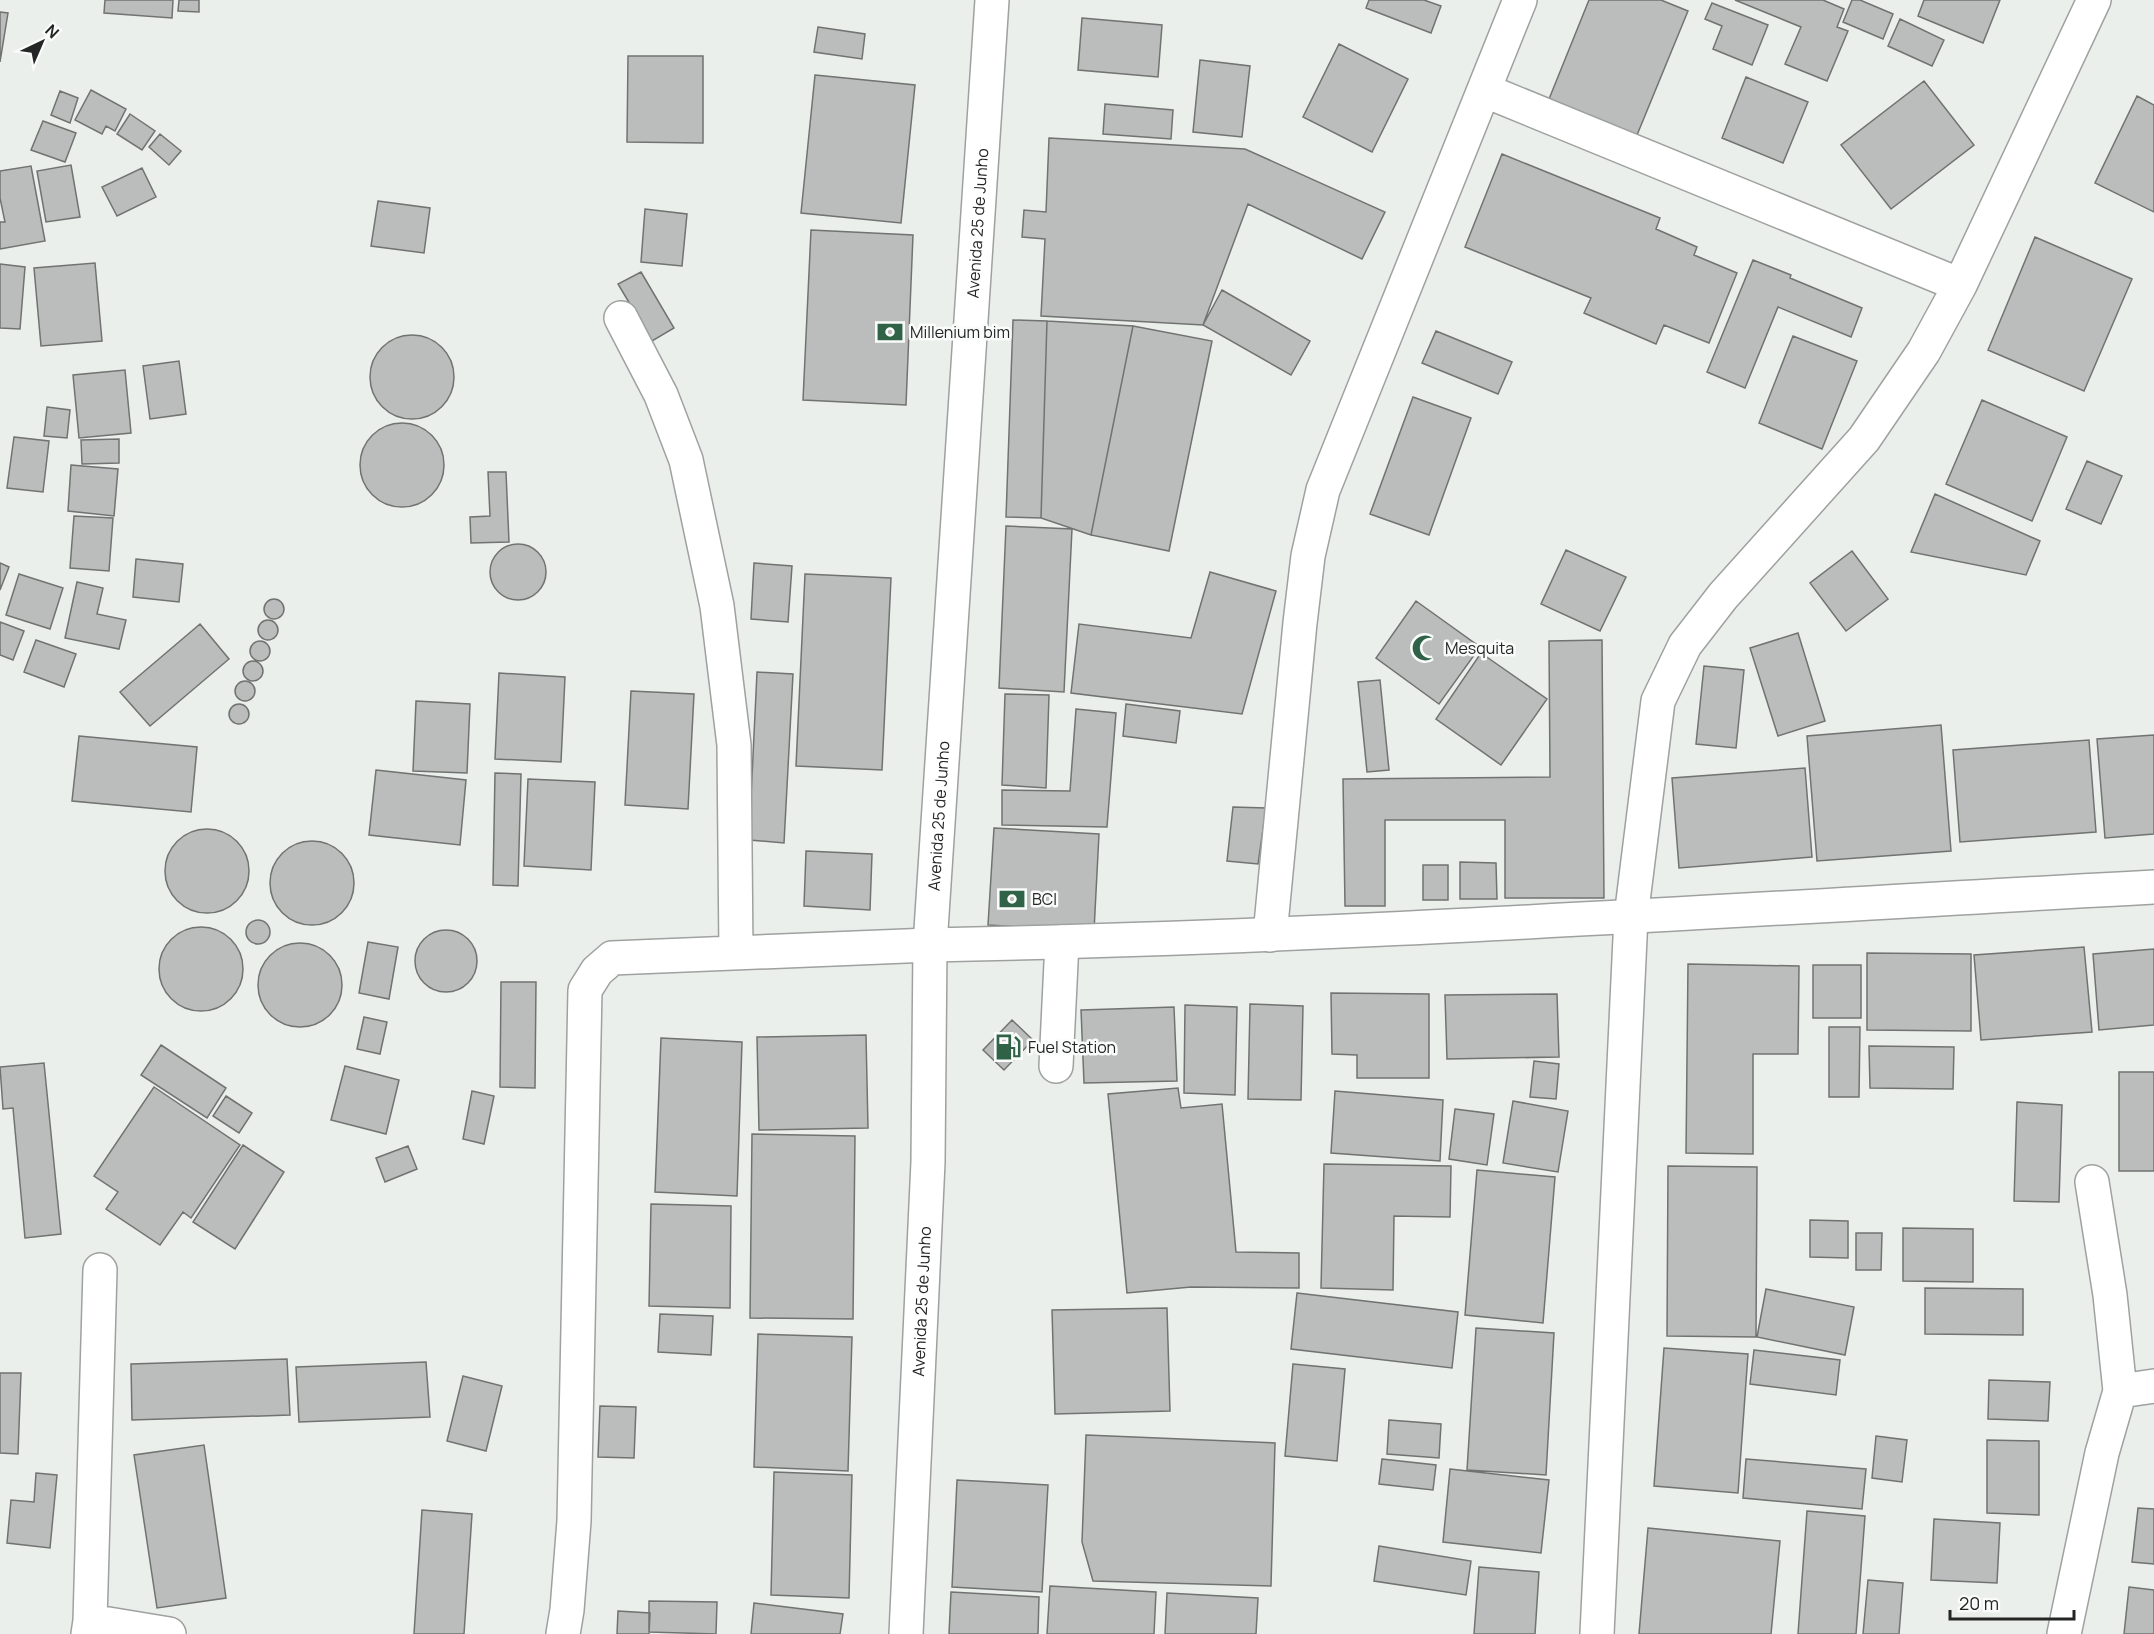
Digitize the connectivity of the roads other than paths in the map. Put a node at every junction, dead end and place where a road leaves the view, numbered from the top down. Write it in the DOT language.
graph roads {
  1 [pos="992,0"];
  2 [pos="1520,0"];
  3 [pos="2094,0"];
  4 [pos="1486,91"];
  5 [pos="1960,285"];
  6 [pos="621,318"];
  7 [pos="2154,887"];
  8 [pos="1630,917"];
  9 [pos="1270,935"];
  10 [pos="1062,942"];
  11 [pos="930,945"];
  12 [pos="736,952"];
  13 [pos="1056,1066"];
  14 [pos="2092,1182"];
  15 [pos="100,1270"];
  16 [pos="2154,1386"];
  17 [pos="2120,1391"];
  18 [pos="88,1627"];
  19 [pos="169,1634"];
  20 [pos="563,1634"];
  21 [pos="906,1634"];
  22 [pos="1597,1634"];
  23 [pos="2064,1634"];
  1 -- 11 [label="street, Avenida 25 de Junho"];
  2 -- 4 [label="street"];
  3 -- 5 [label="street"];
  4 -- 5 [label="street"];
  4 -- 9 [label="street"];
  5 -- 8 [label="street"];
  6 -- 12 [label="street"];
  7 -- 8 [label="street"];
  8 -- 9 [label="street"];
  8 -- 22 [label="street"];
  9 -- 10 [label="street"];
  10 -- 11 [label="street"];
  10 -- 13 [label="street"];
  11 -- 12 [label="street"];
  11 -- 21 [label="street, Avenida 25 de Junho"];
  12 -- 20 [label="street"];
  14 -- 17 [label="street"];
  15 -- 18 [label="street"];
  16 -- 17 [label="street"];
  17 -- 23 [label="street"];
  18 -- 19 [label="street"];
}
